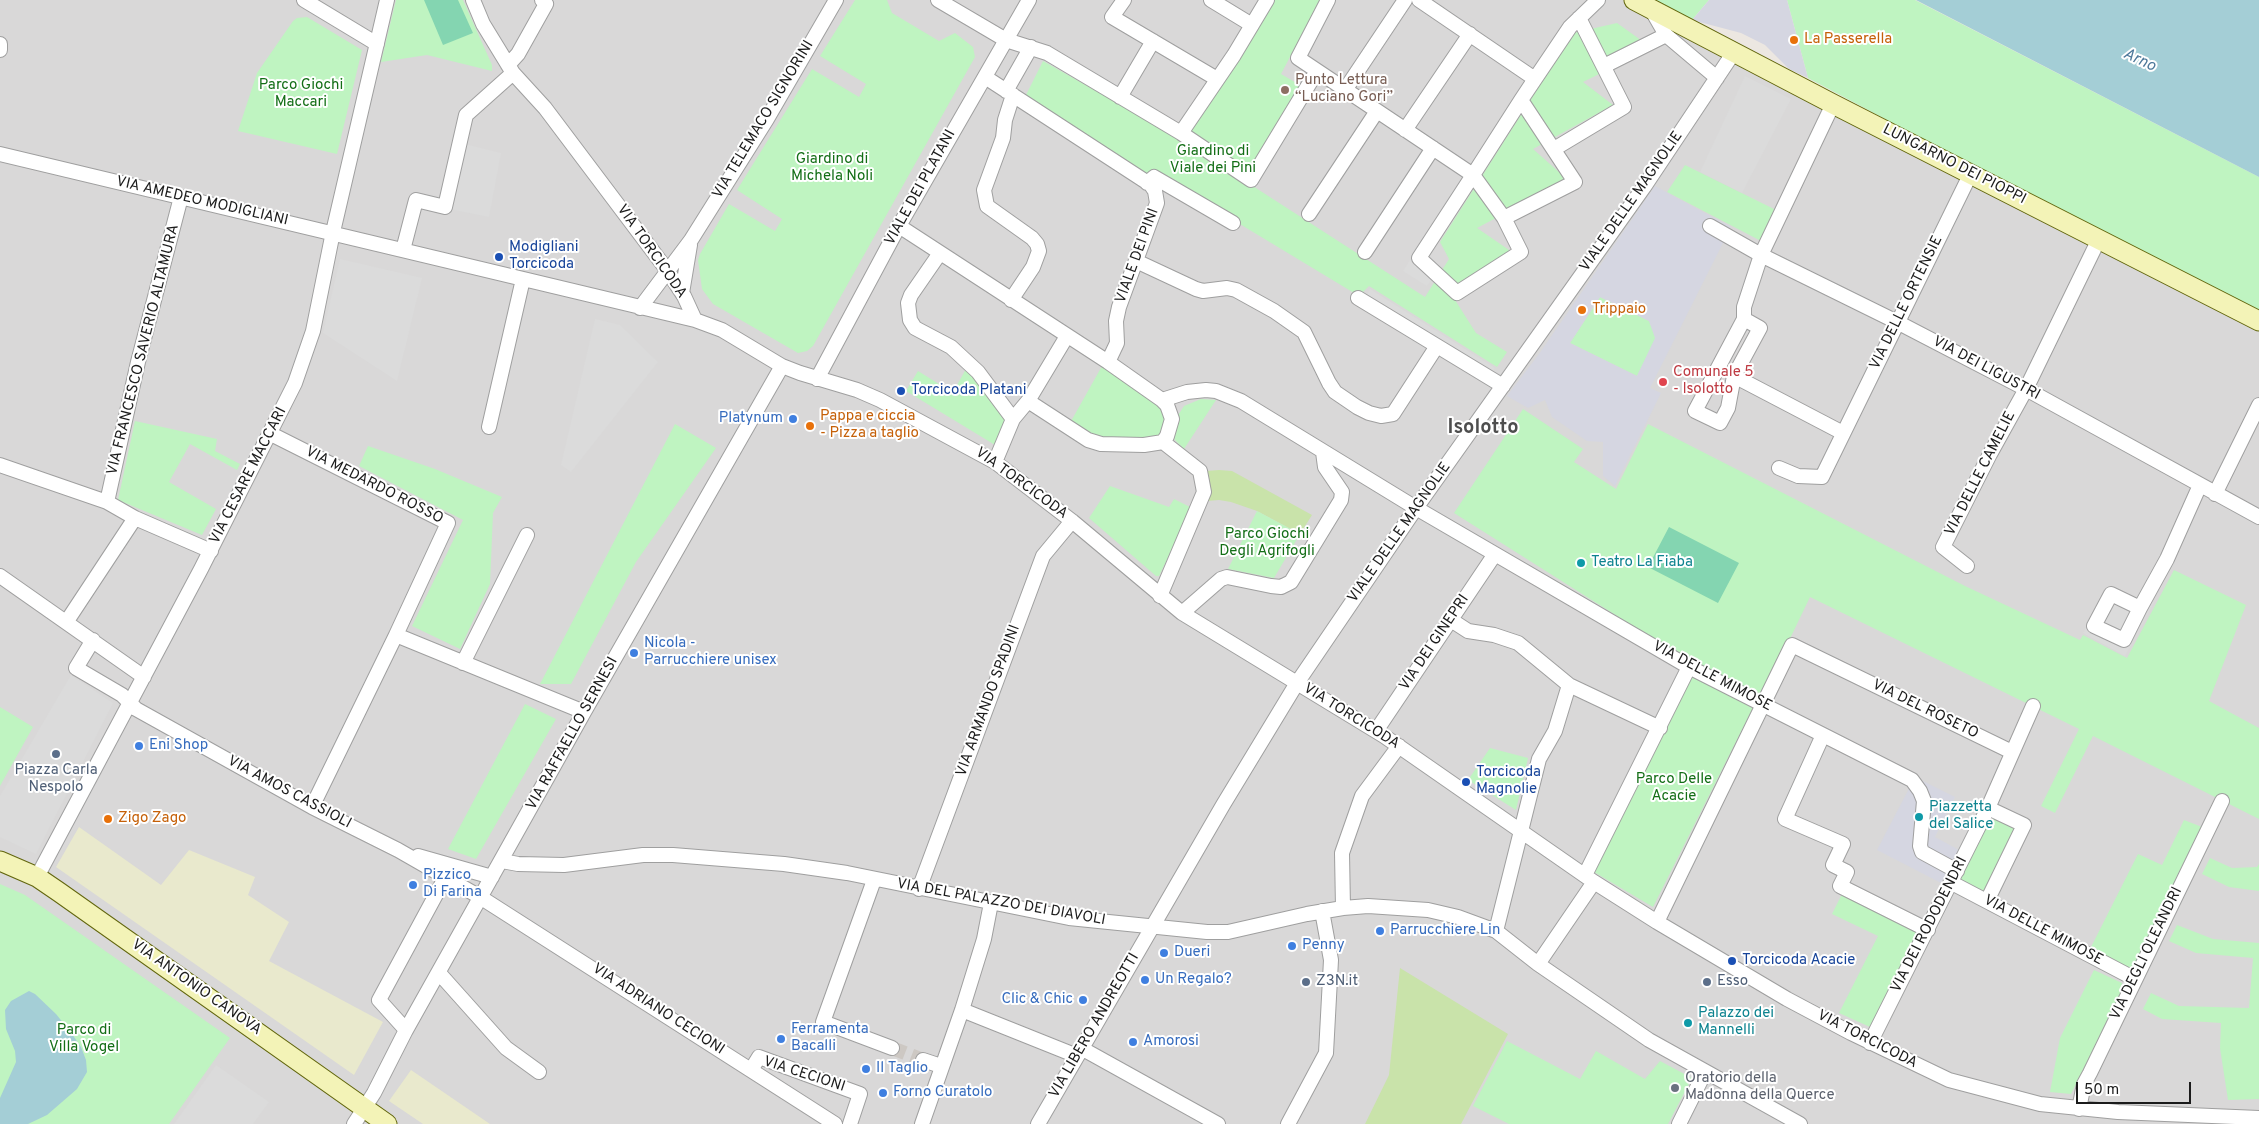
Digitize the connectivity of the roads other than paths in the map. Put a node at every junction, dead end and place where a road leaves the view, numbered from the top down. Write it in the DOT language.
graph roads {
  1 [pos="304,0"];
  2 [pos="387,0"];
  3 [pos="473,0"];
  4 [pos="836,0"];
  5 [pos="938,0"];
  6 [pos="1029,0"];
  7 [pos="1124,0"];
  8 [pos="1211,0"];
  9 [pos="1267,0"];
  10 [pos="1328,0"];
  11 [pos="1405,0"];
  12 [pos="1419,0"];
  13 [pos="1598,0"];
  14 [pos="544,2"];
  15 [pos="1642,4"];
  16 [pos="1579,18"];
  17 [pos="1252,25"];
  18 [pos="1470,34"];
  19 [pos="1666,35"];
  20 [pos="1006,40"];
  21 [pos="1153,41"];
  22 [pos="0,44"];
  23 [pos="377,44"];
  24 [pos="1031,47"];
  25 [pos="0,50"];
  26 [pos="1734,52"];
  27 [pos="1604,66"];
  28 [pos="510,69"];
  29 [pos="1317,71"];
  30 [pos="984,77"];
  31 [pos="1717,78"];
  32 [pos="1217,79"];
  33 [pos="1535,79"];
  34 [pos="1345,90"];
  35 [pos="1009,93"];
  36 [pos="1120,97"];
  37 [pos="1521,100"];
  38 [pos="1833,104"];
  39 [pos="1377,111"];
  40 [pos="1405,130"];
  41 [pos="1181,133"];
  42 [pos="1433,148"];
  43 [pos="1554,149"];
  44 [pos="0,154"];
  45 [pos="1971,173"];
  46 [pos="1473,175"];
  47 [pos="1147,183"];
  48 [pos="181,197"];
  49 [pos="1309,214"];
  50 [pos="1504,218"];
  51 [pos="1233,223"];
  52 [pos="899,226"];
  53 [pos="1710,226"];
  54 [pos="333,232"];
  55 [pos="2099,239"];
  56 [pos="691,240"];
  57 [pos="403,250"];
  58 [pos="1365,252"];
  59 [pos="940,253"];
  60 [pos="1761,255"];
  61 [pos="1136,260"];
  62 [pos="667,270"];
  63 [pos="523,279"];
  64 [pos="682,293"];
  65 [pos="1358,298"];
  66 [pos="1011,300"];
  67 [pos="640,308"];
  68 [pos="1744,319"];
  69 [pos="695,320"];
  70 [pos="2259,320"];
  71 [pos="1897,322"];
  72 [pos="1067,336"];
  73 [pos="1437,346"];
  74 [pos="1108,362"];
  75 [pos="782,366"];
  76 [pos="1734,376"];
  77 [pos="818,379"];
  78 [pos="1503,386"];
  79 [pos="2026,389"];
  80 [pos="1162,400"];
  81 [pos="1028,401"];
  82 [pos="2259,405"];
  83 [pos="1013,419"];
  84 [pos="489,427"];
  85 [pos="1843,433"];
  86 [pos="271,434"];
  87 [pos="1164,442"];
  88 [pos="1323,452"];
  89 [pos="995,462"];
  90 [pos="0,465"];
  91 [pos="1779,468"];
  92 [pos="2200,485"];
  93 [pos="2216,494"];
  94 [pos="107,502"];
  95 [pos="1416,508"];
  96 [pos="2259,517"];
  97 [pos="135,518"];
  98 [pos="1072,521"];
  99 [pos="527,535"];
  100 [pos="211,551"];
  101 [pos="1495,554"];
  102 [pos="1967,566"];
  103 [pos="0,576"];
  104 [pos="1160,596"];
  105 [pos="2140,608"];
  106 [pos="1182,613"];
  107 [pos="1451,620"];
  108 [pos="67,621"];
  109 [pos="396,635"];
  110 [pos="93,640"];
  111 [pos="463,663"];
  112 [pos="1689,667"];
  113 [pos="144,677"];
  114 [pos="1297,683"];
  115 [pos="1569,685"];
  116 [pos="130,704"];
  117 [pos="1763,705"];
  118 [pos="2033,706"];
  119 [pos="584,712"];
  120 [pos="1660,728"];
  121 [pos="1376,731"];
  122 [pos="1823,735"];
  123 [pos="1399,746"];
  124 [pos="2012,752"];
  125 [pos="2222,801"];
  126 [pos="312,807"];
  127 [pos="1988,808"];
  128 [pos="1521,831"];
  129 [pos="398,850"];
  130 [pos="0,860"];
  131 [pos="502,861"];
  132 [pos="37,877"];
  133 [pos="492,877"];
  134 [pos="1954,877"];
  135 [pos="445,878"];
  136 [pos="1589,879"];
  137 [pos="874,880"];
  138 [pos="919,889"];
  139 [pos="480,897"];
  140 [pos="1987,901"];
  141 [pos="991,903"];
  142 [pos="1343,908"];
  143 [pos="1322,911"];
  144 [pos="1657,922"];
  145 [pos="1152,927"];
  146 [pos="1928,930"];
  147 [pos="1496,931"];
  148 [pos="1538,964"];
  149 [pos="439,973"];
  150 [pos="2134,979"];
  151 [pos="962,1010"];
  152 [pos="406,1030"];
  153 [pos="1870,1043"];
  154 [pos="892,1048"];
  155 [pos="1079,1052"];
  156 [pos="924,1060"];
  157 [pos="941,1066"];
  158 [pos="751,1070"];
  159 [pos="539,1072"];
  160 [pos="1705,1072"];
  161 [pos="365,1108"];
  162 [pos="2079,1109"];
  163 [pos="2259,1118"];
  164 [pos="354,1124"];
  165 [pos="387,1124"];
  166 [pos="835,1124"];
  167 [pos="850,1124"];
  168 [pos="922,1124"];
  169 [pos="1038,1124"];
  170 [pos="1218,1124"];
  171 [pos="1288,1124"];
  172 [pos="1679,1124"];
  173 [pos="1800,1124"];
  1 -- 23 [label="street"];
  2 -- 23 [label="street, VIA CESARE MACCARI"];
  3 -- 28 [label="street, VIA TORCICODA"];
  4 -- 56 [label="street, VIA TELEMACO SIGNORINI"];
  5 -- 20 [label="street"];
  6 -- 20 [label="street, VIALE DEI PLATANI"];
  7 -- 21 [label="street"];
  8 -- 17 [label="street"];
  9 -- 17 [label="street"];
  10 -- 29 [label="street"];
  11 -- 34 [label="street"];
  12 -- 18 [label="street"];
  13 -- 16 [label="street"];
  14 -- 28 [label="street"];
  15 -- 19 [label="street, LUNGARNO DEI PIOPPI"];
  15 -- 26 [label="street, LUNGARNO DEI PIOPPI"];
  16 -- 27 [label="street"];
  16 -- 33 [label="street"];
  17 -- 32 [label="street"];
  18 -- 33 [label="street"];
  18 -- 40 [label="street"];
  19 -- 27 [label="street"];
  19 -- 31 [label="street, LUNGARNO DEI PIOPPI"];
  20 -- 24 [label="street"];
  20 -- 30 [label="street, VIALE DEI PLATANI"];
  21 -- 32 [label="street"];
  21 -- 36 [label="street"];
  22 -- 25 [label="street"];
  23 -- 54 [label="street, VIA CESARE MACCARI"];
  24 -- 35 [label="street"];
  24 -- 36 [label="street"];
  26 -- 31 [label="street, VIALE DELLE MAGNOLIE"];
  26 -- 38 [label="street, LUNGARNO DEI PIOPPI"];
  27 -- 43 [label="street"];
  28 -- 57 [label="street"];
  28 -- 62 [label="street, VIA TORCICODA"];
  29 -- 34 [label="street"];
  29 -- 41 [label="street"];
  30 -- 35 [label="street"];
  30 -- 52 [label="street, VIALE DEI PLATANI"];
  31 -- 78 [label="street, VIALE DELLE MAGNOLIE"];
  32 -- 41 [label="street"];
  33 -- 37 [label="street"];
  34 -- 39 [label="street"];
  35 -- 47 [label="street"];
  35 -- 66 [label="street"];
  36 -- 41 [label="street"];
  37 -- 43 [label="street"];
  37 -- 46 [label="street"];
  38 -- 45 [label="street, LUNGARNO DEI PIOPPI"];
  38 -- 60 [label="street"];
  39 -- 40 [label="street"];
  39 -- 49 [label="street"];
  40 -- 42 [label="street"];
  42 -- 46 [label="street"];
  42 -- 58 [label="street"];
  43 -- 50 [label="street"];
  44 -- 48 [label="street, VIA AMEDEO MODIGLIANI"];
  45 -- 55 [label="street, LUNGARNO DEI PIOPPI"];
  45 -- 71 [label="street, VIA DELLE ORTENSIE"];
  46 -- 50 [label="street"];
  46 -- 50 [label="street"];
  47 -- 51 [label="street"];
  47 -- 61 [label="street, VIALE DEI PINI"];
  48 -- 54 [label="street, VIA AMEDEO MODIGLIANI"];
  48 -- 94 [label="street, VIA FRANCESCO SAVERIO ALTAMURA"];
  52 -- 59 [label="street"];
  52 -- 77 [label="street, VIALE DEI PLATANI"];
  53 -- 60 [label="street, VIA DEI LIGUSTRI"];
  54 -- 57 [label="street, VIA AMEDEO MODIGLIANI"];
  54 -- 86 [label="street, VIA CESARE MACCARI"];
  55 -- 70 [label="street, LUNGARNO DEI PIOPPI"];
  55 -- 79 [label="street, VIA DELLE CAMELIE"];
  56 -- 62 [label="street, VIA TELEMACO SIGNORINI"];
  56 -- 64 [label="street, VIA TELEMACO SIGNORINI"];
  57 -- 63 [label="street, VIA AMEDEO MODIGLIANI"];
  59 -- 66 [label="street"];
  59 -- 83 [label="street"];
  60 -- 68 [label="street"];
  60 -- 71 [label="street, VIA DEI LIGUSTRI"];
  61 -- 73 [label="street"];
  61 -- 74 [label="street, VIALE DEI PINI"];
  62 -- 64 [label="street, VIA TORCICODA"];
  62 -- 67 [label="street, VIA TELEMACO SIGNORINI"];
  63 -- 67 [label="street, VIA AMEDEO MODIGLIANI"];
  63 -- 84 [label="street"];
  64 -- 69 [label="street, VIA TORCICODA"];
  65 -- 73 [label="street"];
  66 -- 72 [label="street"];
  67 -- 69 [label="street, VIA AMEDEO MODIGLIANI"];
  68 -- 76 [label="street"];
  68 -- 76 [label="street"];
  69 -- 75 [label="street, VIA TORCICODA"];
  71 -- 79 [label="street, VIA DEI LIGUSTRI"];
  71 -- 85 [label="street, VIA DELLE ORTENSIE"];
  72 -- 74 [label="street"];
  72 -- 81 [label="street"];
  73 -- 78 [label="street"];
  74 -- 80 [label="street"];
  75 -- 77 [label="street, VIA TORCICODA"];
  75 -- 119 [label="street, VIA RAFFAELLO SERNESI"];
  76 -- 85 [label="street"];
  77 -- 89 [label="street, VIA TORCICODA"];
  78 -- 95 [label="street, VIALE DELLE MAGNOLIE"];
  79 -- 92 [label="street, VIA DEI LIGUSTRI"];
  79 -- 102 [label="street, VIA DELLE CAMELIE"];
  80 -- 87 [label="street"];
  80 -- 88 [label="street, VIA DELLE MIMOSE"];
  81 -- 83 [label="street"];
  81 -- 87 [label="street"];
  82 -- 93 [label="street"];
  83 -- 89 [label="street"];
  85 -- 91 [label="street, VIA DELLE ORTENSIE"];
  86 -- 100 [label="street, VIA CESARE MACCARI"];
  86 -- 109 [label="street, VIA MEDARDO ROSSO"];
  87 -- 104 [label="street"];
  88 -- 95 [label="street, VIA DELLE MIMOSE"];
  88 -- 106 [label="street"];
  89 -- 98 [label="street, VIA TORCICODA"];
  90 -- 94 [label="street"];
  92 -- 93 [label="street, VIA DEI LIGUSTRI"];
  92 -- 105 [label="street"];
  93 -- 96 [label="street, VIA DEI LIGUSTRI"];
  94 -- 97 [label="street"];
  95 -- 101 [label="street, VIA DELLE MIMOSE"];
  95 -- 114 [label="street, VIALE DELLE MAGNOLIE"];
  97 -- 100 [label="street"];
  97 -- 108 [label="street"];
  98 -- 104 [label="street, VIA TORCICODA"];
  98 -- 138 [label="street, VIA ARMANDO SPADINI"];
  99 -- 111 [label="street"];
  100 -- 113 [label="street, VIA CESARE MACCARI"];
  101 -- 107 [label="street, VIA DEI GINEPRI"];
  101 -- 112 [label="street, VIA DELLE MIMOSE"];
  103 -- 108 [label="street"];
  104 -- 106 [label="street, VIA TORCICODA"];
  106 -- 114 [label="street, VIA TORCICODA"];
  107 -- 115 [label="street"];
  107 -- 121 [label="street, VIA DEI GINEPRI"];
  108 -- 110 [label="street"];
  109 -- 111 [label="street"];
  109 -- 126 [label="street, VIA MEDARDO ROSSO"];
  110 -- 113 [label="street"];
  110 -- 116 [label="street, VIA AMOS CASSIOLI"];
  111 -- 119 [label="street"];
  112 -- 117 [label="street, VIA DELLE MIMOSE"];
  112 -- 120 [label="street"];
  113 -- 116 [label="street, VIA CESARE MACCARI"];
  114 -- 121 [label="street, VIA TORCICODA"];
  114 -- 145 [label="street, VIALE DELLE MAGNOLIE"];
  115 -- 120 [label="street"];
  115 -- 128 [label="street"];
  116 -- 126 [label="street, VIA AMOS CASSIOLI"];
  116 -- 132 [label="street, VIA CESARE MACCARI"];
  117 -- 122 [label="street, VIA DELLE MIMOSE"];
  117 -- 124 [label="street, VIA DEL ROSETO"];
  117 -- 144 [label="street"];
  118 -- 124 [label="street"];
  119 -- 131 [label="street, VIA RAFFAELLO SERNESI"];
  120 -- 136 [label="street"];
  121 -- 123 [label="street, VIA TORCICODA"];
  122 -- 134 [label="street, VIA DELLE MIMOSE"];
  122 -- 146 [label="street"];
  123 -- 128 [label="street, VIA TORCICODA"];
  123 -- 142 [label="street"];
  124 -- 127 [label="street, VIA DEI RODODENDRI"];
  125 -- 150 [label="street, VIA DEGLI OLEANDRI"];
  126 -- 129 [label="street, VIA AMOS CASSIOLI"];
  127 -- 134 [label="street, VIA DEI RODODENDRI"];
  127 -- 140 [label="street"];
  128 -- 136 [label="street, VIA TORCICODA"];
  128 -- 147 [label="street"];
  129 -- 133 [label="street, VIA AMOS CASSIOLI"];
  129 -- 135 [label="street, VIA AMOS CASSIOLI"];
  130 -- 132 [label="street, VIA ANTONIO CANOVA"];
  131 -- 133 [label="street, VIA RAFFAELLO SERNESI"];
  131 -- 137 [label="street, VIA DEL PALAZZO DEI DIAVOLI"];
  132 -- 161 [label="street, VIA ANTONIO CANOVA"];
  133 -- 139 [label="street, VIA RAFFAELLO SERNESI"];
  134 -- 140 [label="street, VIA DELLE MIMOSE"];
  134 -- 146 [label="street, VIA DEI RODODENDRI"];
  135 -- 139 [label="street, VIA AMOS CASSIOLI"];
  135 -- 152 [label="street"];
  136 -- 144 [label="street, VIA TORCICODA"];
  136 -- 148 [label="street"];
  137 -- 138 [label="street, VIA DEL PALAZZO DEI DIAVOLI"];
  137 -- 154 [label="street"];
  138 -- 141 [label="street, VIA DEL PALAZZO DEI DIAVOLI"];
  139 -- 149 [label="street, VIA RAFFAELLO SERNESI"];
  139 -- 158 [label="street, VIA ADRIANO CECIONI"];
  140 -- 150 [label="street, VIA DELLE MIMOSE"];
  141 -- 145 [label="street, VIA DEL PALAZZO DEI DIAVOLI"];
  141 -- 151 [label="street"];
  142 -- 143 [label="street, VIA DEL PALAZZO DEI DIAVOLI"];
  142 -- 147 [label="street, VIA DEL PALAZZO DEI DIAVOLI"];
  143 -- 145 [label="street, VIA DEL PALAZZO DEI DIAVOLI"];
  143 -- 171 [label="street"];
  144 -- 153 [label="street, VIA TORCICODA"];
  145 -- 155 [label="street, VIA LIBERO ANDREOTTI"];
  146 -- 153 [label="street, VIA DEI RODODENDRI"];
  147 -- 148 [label="street, VIA DEL PALAZZO DEI DIAVOLI"];
  148 -- 160 [label="street, VIA DEL PALAZZO DEI DIAVOLI"];
  149 -- 152 [label="street, VIA RAFFAELLO SERNESI"];
  149 -- 159 [label="street"];
  150 -- 162 [label="street, VIA DEGLI OLEANDRI"];
  151 -- 155 [label="street"];
  151 -- 157 [label="street"];
  152 -- 161 [label="street, VIA RAFFAELLO SERNESI"];
  153 -- 162 [label="street, VIA TORCICODA"];
  155 -- 169 [label="street, VIA LIBERO ANDREOTTI"];
  155 -- 170 [label="street"];
  156 -- 157 [label="street"];
  157 -- 168 [label="street"];
  158 -- 166 [label="street, VIA ADRIANO CECIONI"];
  158 -- 167 [label="street, VIA CECIONI"];
  160 -- 172 [label="street"];
  160 -- 173 [label="street, VIA DEL PALAZZO DEI DIAVOLI"];
  161 -- 164 [label="street, VIA RAFFAELLO SERNESI"];
  161 -- 165 [label="street, VIA ANTONIO CANOVA"];
  162 -- 163 [label="street, VIA TORCICODA"];
}
